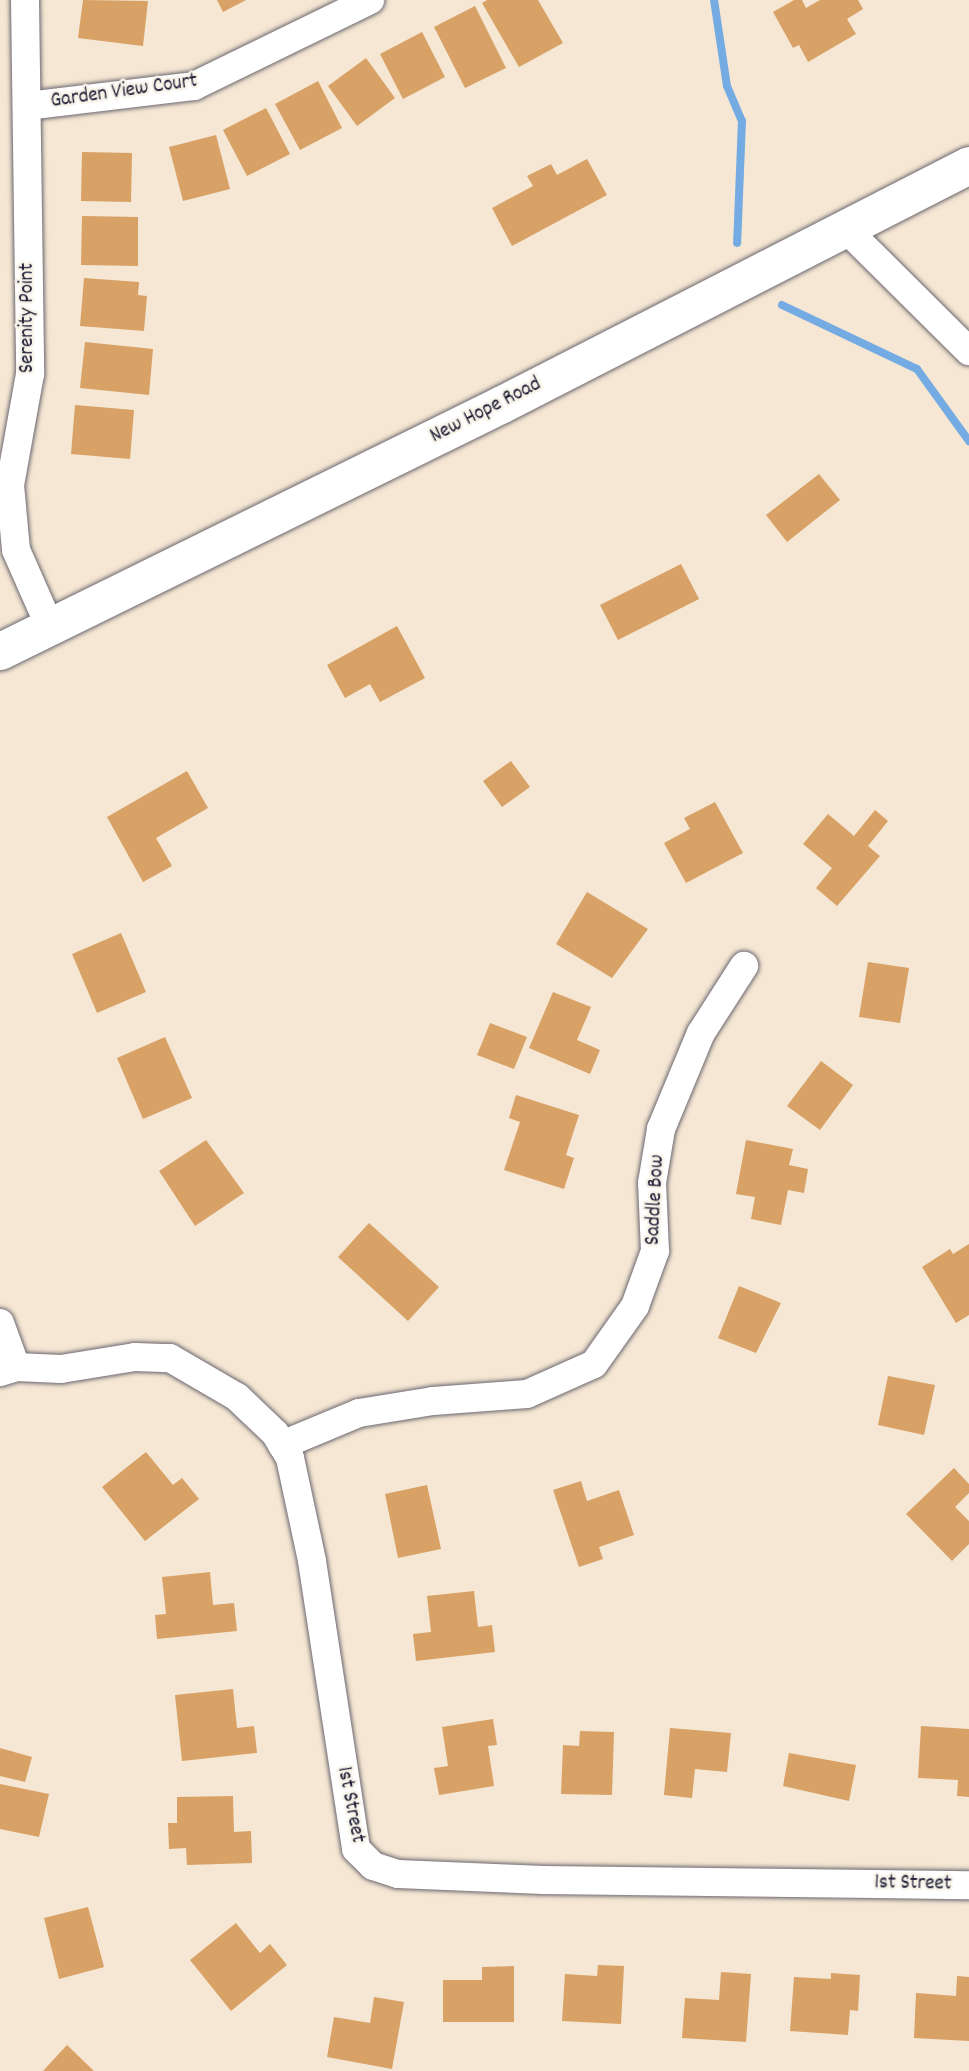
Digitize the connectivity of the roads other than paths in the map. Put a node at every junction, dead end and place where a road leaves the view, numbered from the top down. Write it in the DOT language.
graph roads {
  1 [pos="25,0"];
  2 [pos="370,0"];
  3 [pos="27,106"];
  4 [pos="969,166"];
  5 [pos="845,228"];
  6 [pos="969,351"];
  7 [pos="50,627"];
  8 [pos="0,651"];
  9 [pos="744,966"];
  10 [pos="0,1322"];
  11 [pos="8,1370"];
  12 [pos="282,1446"];
  13 [pos="969,1885"];
  1 -- 3 [label="street, Serenity Point"];
  2 -- 3 [label="street, Garden View Court"];
  3 -- 7 [label="street, Serenity Point"];
  4 -- 5 [label="street, New Hope Road"];
  5 -- 6 [label="street"];
  5 -- 7 [label="street, New Hope Road"];
  7 -- 8 [label="street, New Hope Road"];
  9 -- 12 [label="street, Saddle Bow"];
  10 -- 11 [label="street"];
  11 -- 12 [label="street, 1st Street"];
  12 -- 13 [label="street, 1st Street"];
}
